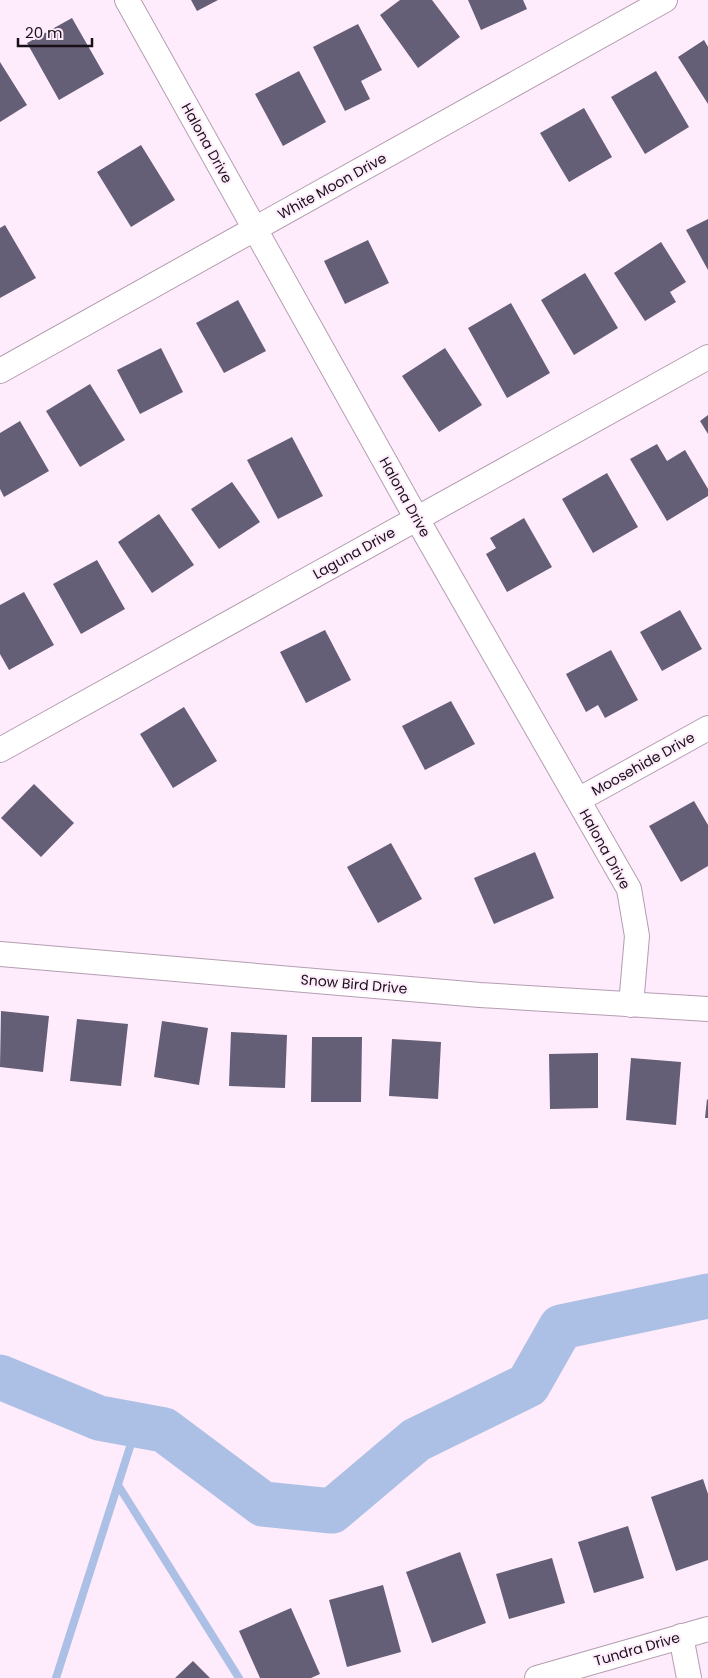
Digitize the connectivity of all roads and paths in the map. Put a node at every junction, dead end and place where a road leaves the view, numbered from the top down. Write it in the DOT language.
graph roads {
  1 [pos="127,0"];
  2 [pos="665,0"];
  3 [pos="255,229"];
  4 [pos="708,357"];
  5 [pos="0,371"];
  6 [pos="417,518"];
  7 [pos="708,728"];
  8 [pos="0,750"];
  9 [pos="578,800"];
  10 [pos="0,954"];
  11 [pos="631,1005"];
  12 [pos="708,1009"];
  13 [pos="708,1629"];
  14 [pos="681,1636"];
  15 [pos="537,1678"];
  16 [pos="690,1678"];
  1 -- 3 [label="street, Halona Drive"];
  2 -- 3 [label="street, White Moon Drive"];
  3 -- 5 [label="street, White Moon Drive"];
  3 -- 6 [label="street, Halona Drive"];
  4 -- 6 [label="street, Laguna Drive"];
  6 -- 8 [label="street, Laguna Drive"];
  6 -- 9 [label="street, Halona Drive"];
  7 -- 9 [label="street, Moosehide Drive"];
  9 -- 11 [label="street, Halona Drive"];
  10 -- 11 [label="street, Snow Bird Drive"];
  11 -- 12 [label="street, Snow Bird Drive"];
  13 -- 14 [label="street, Tundra Drive"];
  14 -- 15 [label="street, Tundra Drive"];
  14 -- 16 [label="street"];
}
